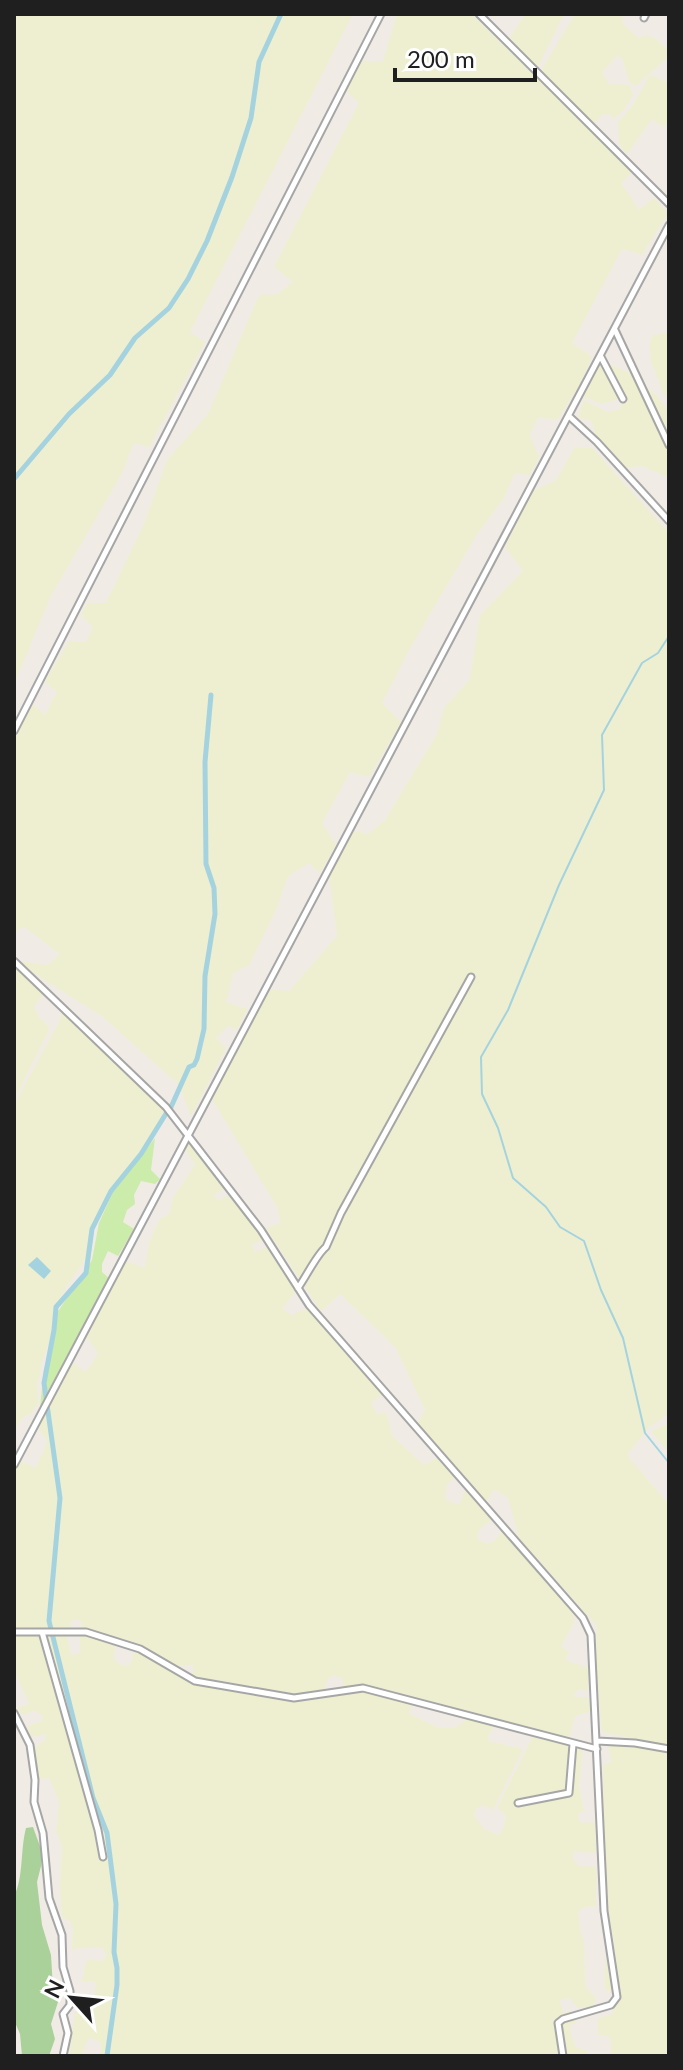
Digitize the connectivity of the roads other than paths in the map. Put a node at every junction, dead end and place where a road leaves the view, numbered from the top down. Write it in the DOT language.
graph roads {
  1 [pos="381,14"];
  2 [pos="479,14"];
  3 [pos="669,204"];
  4 [pos="669,225"];
  5 [pos="615,329"];
  6 [pos="600,357"];
  7 [pos="623,399"];
  8 [pos="570,417"];
  9 [pos="669,445"];
  10 [pos="669,521"];
  11 [pos="14,731"];
  12 [pos="14,961"];
  13 [pos="471,977"];
  14 [pos="189,1135"];
  15 [pos="298,1288"];
  16 [pos="14,1465"];
  17 [pos="14,1632"];
  18 [pos="42,1632"];
  19 [pos="14,1713"];
  20 [pos="597,1741"];
  21 [pos="573,1744"];
  22 [pos="597,1749"];
  23 [pos="669,1749"];
  24 [pos="518,1803"];
  25 [pos="103,1857"];
  26 [pos="63,2056"];
  27 [pos="563,2056"];
  1 -- 11 [label="street"];
  2 -- 3 [label="street"];
  4 -- 5 [label="street"];
  5 -- 6 [label="street"];
  5 -- 9 [label="street"];
  6 -- 7 [label="street"];
  6 -- 8 [label="street"];
  8 -- 10 [label="street"];
  8 -- 14 [label="street"];
  12 -- 14 [label="street"];
  13 -- 15 [label="street"];
  14 -- 15 [label="street"];
  14 -- 16 [label="street"];
  15 -- 20 [label="street"];
  17 -- 18 [label="street"];
  18 -- 21 [label="street"];
  18 -- 25 [label="street"];
  19 -- 26 [label="street"];
  20 -- 22 [label="street"];
  20 -- 23 [label="street"];
  21 -- 22 [label="street"];
  21 -- 24 [label="street"];
  22 -- 27 [label="street"];
}
